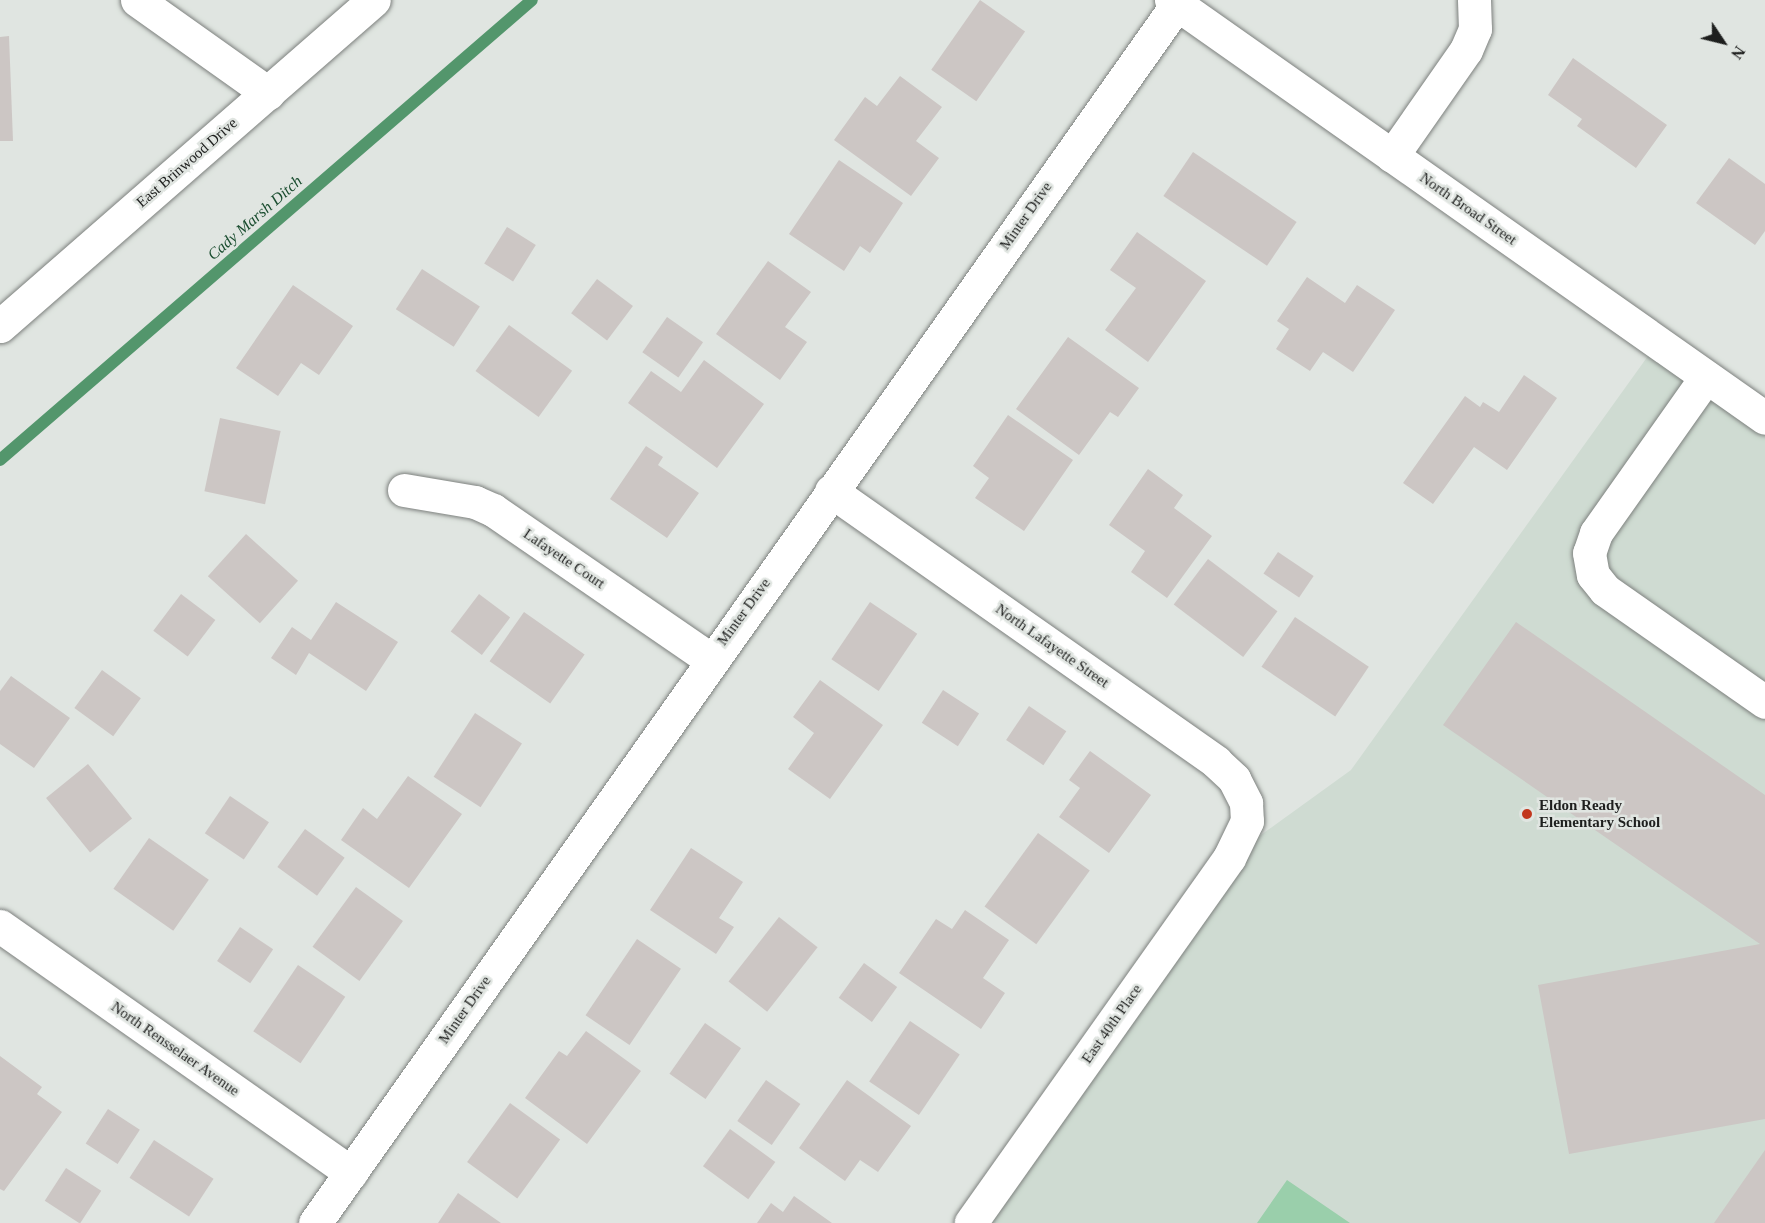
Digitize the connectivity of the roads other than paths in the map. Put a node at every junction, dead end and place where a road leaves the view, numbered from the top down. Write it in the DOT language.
graph roads {
  1 [pos="137,0"];
  2 [pos="374,0"];
  3 [pos="1474,0"];
  4 [pos="1174,2"];
  5 [pos="268,93"];
  6 [pos="1392,156"];
  7 [pos="0,326"];
  8 [pos="1706,376"];
  9 [pos="1765,418"];
  10 [pos="404,490"];
  11 [pos="831,491"];
  12 [pos="711,660"];
  13 [pos="1765,702"];
  14 [pos="1247,821"];
  15 [pos="0,926"];
  16 [pos="351,1173"];
  17 [pos="315,1223"];
  18 [pos="971,1223"];
  1 -- 5 [label="street"];
  2 -- 5 [label="street, East Brinwood Drive"];
  3 -- 6 [label="street"];
  4 -- 6 [label="street, North Broad Street"];
  4 -- 11 [label="street, Minter Drive"];
  5 -- 7 [label="street, East Brinwood Drive"];
  6 -- 8 [label="street, North Broad Street"];
  8 -- 9 [label="street, North Broad Street"];
  8 -- 13 [label="street"];
  10 -- 12 [label="street, Lafayette Court"];
  11 -- 12 [label="street, Minter Drive"];
  11 -- 14 [label="street, North Lafayette Street"];
  12 -- 16 [label="street, Minter Drive"];
  14 -- 18 [label="street, East 40th Place"];
  15 -- 16 [label="street, North Rensselaer Avenue"];
  16 -- 17 [label="street, Minter Drive"];
}
